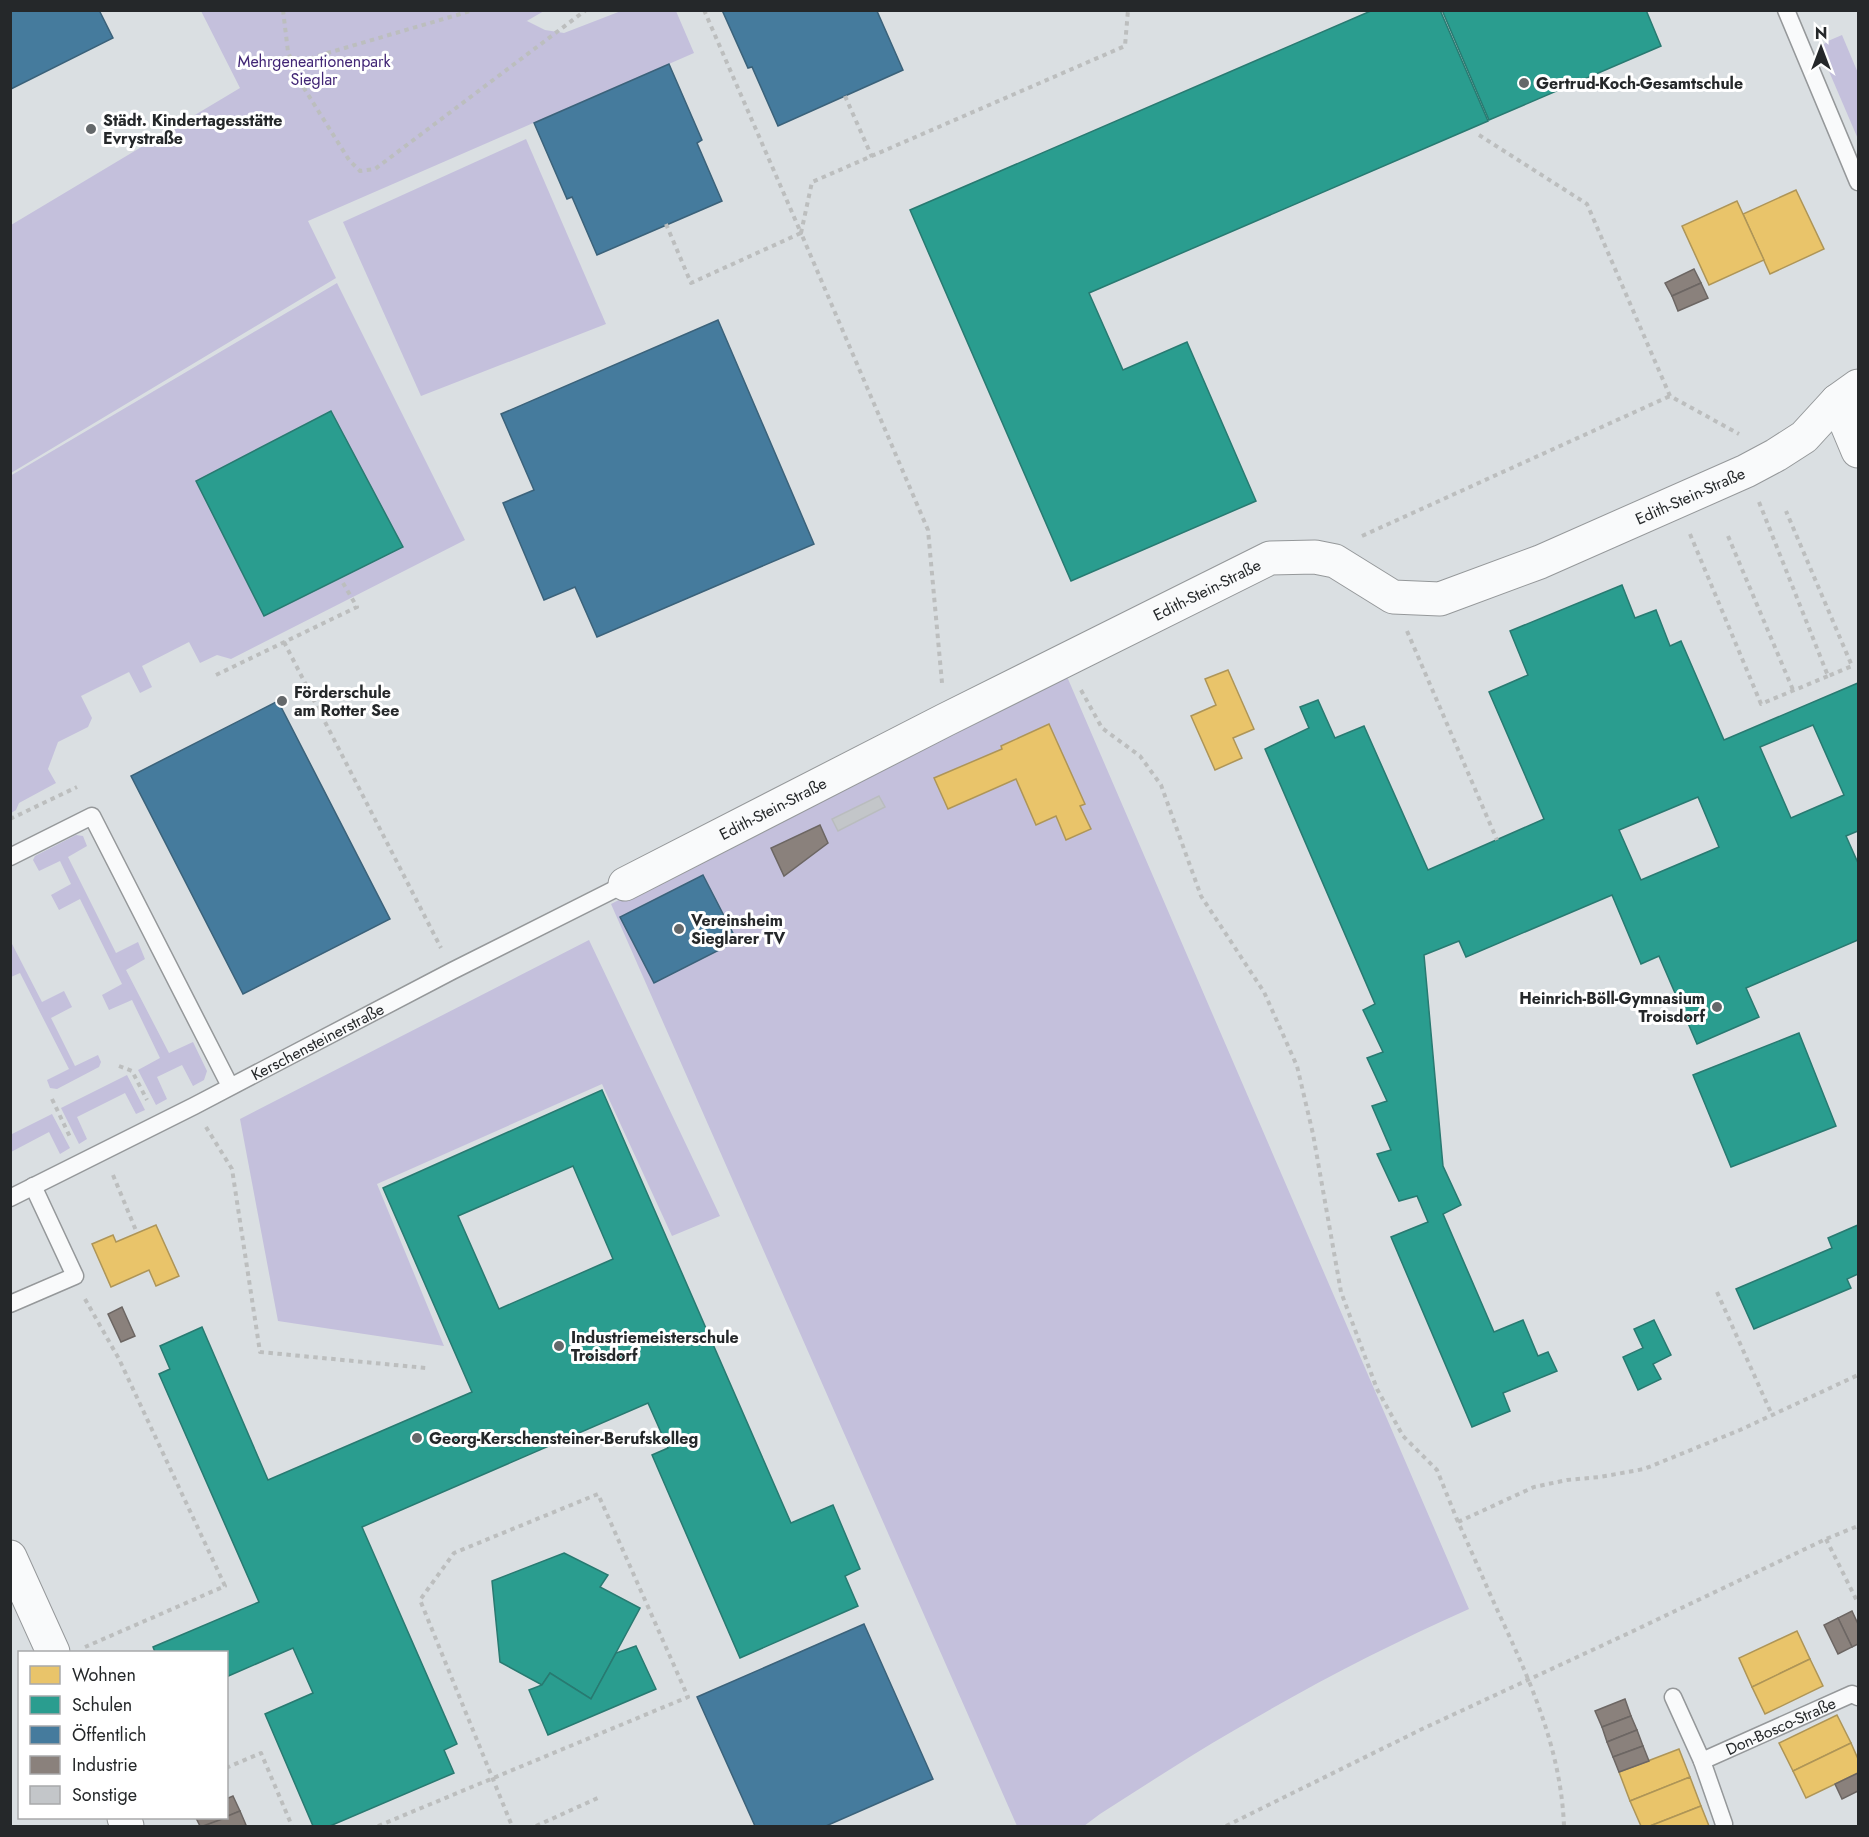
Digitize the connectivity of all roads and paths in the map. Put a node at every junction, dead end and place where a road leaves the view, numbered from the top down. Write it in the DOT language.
graph roads {
  1 [pos="283,10"];
  2 [pos="474,10"];
  3 [pos="586,10"];
  4 [pos="704,10"];
  5 [pos="1128,10"];
  6 [pos="1786,10"];
  7 [pos="294,68"];
  8 [pos="845,96"];
  9 [pos="1479,135"];
  10 [pos="872,157"];
  11 [pos="1858,182"];
  12 [pos="666,224"];
  13 [pos="801,233"];
  14 [pos="1848,393"];
  15 [pos="1670,396"];
  16 [pos="1858,451"];
  17 [pos="1776,455"];
  18 [pos="1746,471"];
  19 [pos="1677,502"];
  20 [pos="1786,511"];
  21 [pos="1728,536"];
  22 [pos="1315,557"];
  23 [pos="343,582"];
  24 [pos="1393,597"];
  25 [pos="284,642"];
  26 [pos="1069,659"];
  27 [pos="216,675"];
  28 [pos="1828,676"];
  29 [pos="1792,690"];
  30 [pos="945,720"];
  31 [pos="77,787"];
  32 [pos="10,819"];
  33 [pos="1497,840"];
  34 [pos="10,857"];
  35 [pos="625,884"];
  36 [pos="452,971"];
  37 [pos="119,1066"];
  38 [pos="230,1086"];
  39 [pos="52,1099"];
  40 [pos="194,1106"];
  41 [pos="158,1123"];
  42 [pos="101,1151"];
  43 [pos="81,1161"];
  44 [pos="33,1186"];
  45 [pos="10,1198"];
  46 [pos="137,1233"];
  47 [pos="75,1276"];
  48 [pos="1717,1292"];
  49 [pos="10,1304"];
  50 [pos="426,1368"];
  51 [pos="1858,1375"];
  52 [pos="1772,1415"];
  53 [pos="1458,1522"];
  54 [pos="1858,1526"];
  55 [pos="1826,1539"];
  56 [pos="10,1557"];
  57 [pos="1858,1603"];
  58 [pos="68,1650"];
  59 [pos="1529,1678"];
  60 [pos="1673,1697"];
  61 [pos="1858,1697"];
  62 [pos="1702,1761"];
  63 [pos="228,1767"];
  64 [pos="492,1779"];
  65 [pos="600,1797"];
  66 [pos="1724,1824"];
  67 [pos="381,1826"];
  68 [pos="292,1827"];
  69 [pos="512,1827"];
  70 [pos="537,1827"];
  71 [pos="1226,1827"];
  72 [pos="1564,1827"];
  1 -- 7 [label="path"];
  2 -- 7 [label="path"];
  3 -- 7 [label="path"];
  4 -- 13 [label="path"];
  5 -- 10 [label="path"];
  6 -- 11 [label="lane"];
  8 -- 10 [label="path"];
  9 -- 15 [label="path"];
  10 -- 13 [label="path"];
  12 -- 13 [label="path"];
  13 -- 30 [label="path"];
  14 -- 16 [label="street"];
  14 -- 17 [label="street, Edith-Stein-Straße"];
  15 -- 17 [label="path"];
  15 -- 22 [label="path"];
  17 -- 18 [label="street, Edith-Stein-Straße"];
  18 -- 19 [label="street, Edith-Stein-Straße"];
  18 -- 28 [label="path"];
  19 -- 24 [label="street, Edith-Stein-Straße"];
  19 -- 29 [label="path"];
  20 -- 28 [label="path"];
  21 -- 29 [label="path"];
  22 -- 24 [label="street, Edith-Stein-Straße"];
  22 -- 26 [label="street, Edith-Stein-Straße"];
  23 -- 25 [label="path"];
  24 -- 33 [label="path"];
  25 -- 27 [label="path"];
  25 -- 36 [label="path"];
  26 -- 30 [label="street, Edith-Stein-Straße"];
  26 -- 53 [label="path"];
  28 -- 29 [label="path"];
  30 -- 35 [label="street, Edith-Stein-Straße"];
  31 -- 32 [label="path"];
  34 -- 38 [label="lane"];
  35 -- 36 [label="lane, Kerschensteinerstraße"];
  36 -- 38 [label="lane, Kerschensteinerstraße"];
  37 -- 41 [label="path"];
  38 -- 40 [label="lane, Kerschensteinerstraße"];
  39 -- 43 [label="path"];
  40 -- 41 [label="lane, Kerschensteinerstraße"];
  40 -- 50 [label="path"];
  41 -- 42 [label="lane, Kerschensteinerstraße"];
  42 -- 43 [label="lane, Kerschensteinerstraße"];
  42 -- 46 [label="path"];
  43 -- 44 [label="lane, Kerschensteinerstraße"];
  44 -- 45 [label="lane, Kerschensteinerstraße"];
  44 -- 47 [label="lane"];
  47 -- 49 [label="lane"];
  47 -- 58 [label="path"];
  48 -- 52 [label="path"];
  51 -- 52 [label="path"];
  52 -- 53 [label="path"];
  53 -- 59 [label="path"];
  54 -- 55 [label="path"];
  55 -- 57 [label="path"];
  55 -- 59 [label="path"];
  56 -- 58 [label="street"];
  59 -- 71 [label="path"];
  59 -- 72 [label="path"];
  60 -- 62 [label="lane"];
  61 -- 62 [label="lane, Don-Bosco-Straße"];
  62 -- 66 [label="lane"];
  63 -- 68 [label="path"];
  64 -- 64 [label="path"];
  64 -- 67 [label="path"];
  64 -- 69 [label="path"];
  65 -- 70 [label="path"];
}
